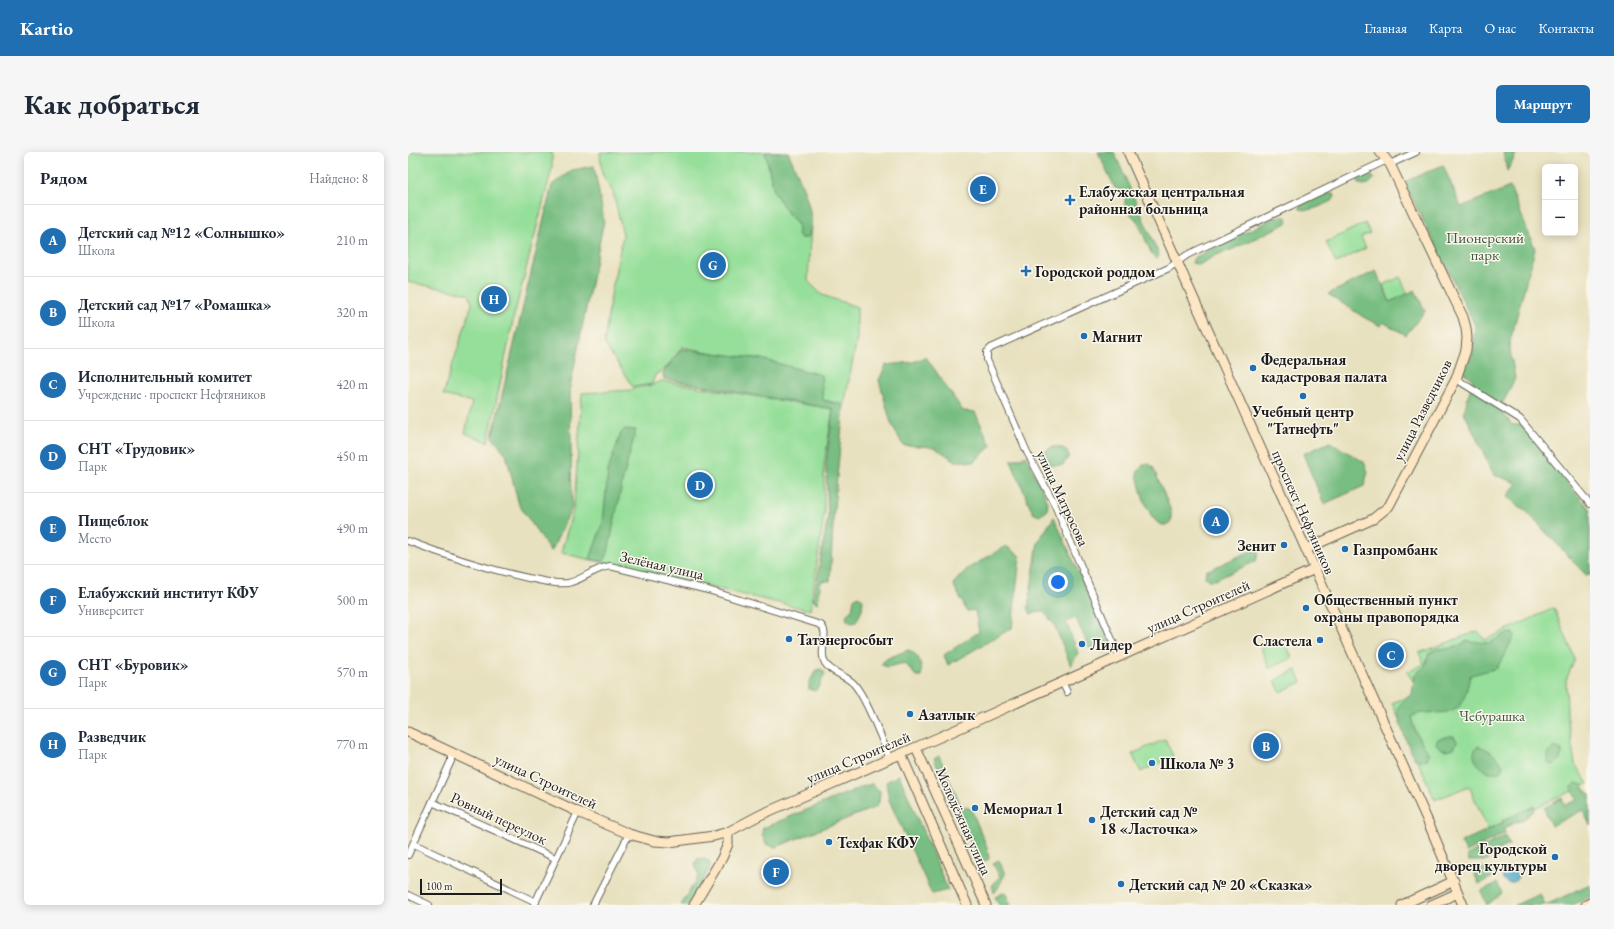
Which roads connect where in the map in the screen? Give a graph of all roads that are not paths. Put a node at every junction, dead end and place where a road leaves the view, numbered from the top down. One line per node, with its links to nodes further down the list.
1 (1128, 152): 5 (street, проспект Нефтяников)
2 (1380, 152): 4 (street, улица Разведчиков)
3 (1416, 152): 4 (street)
4 (1389, 162): 5 (street); 6 (street, улица Разведчиков)
5 (1178, 261): 9 (street, проспект Нефтяников); 11 (street, улица Матросова)
6 (1456, 378): 7 (street); 9 (street, улица Разведчиков)
7 (1590, 504)
8 (408, 540): 18 (street, Зелёная улица)
9 (1306, 549): 10 (street, проспект Нефтяников)
10 (1315, 569): 11 (street, улица Строителей); 26 (street, проспект Нефтяников)
11 (1119, 656): 12 (street, улица Строителей)
12 (1062, 682): 13 (street); 15 (street, улица Строителей)
13 (1067, 692)
14 (408, 732): 16 (street, улица Строителей)
15 (916, 748): 17 (street, улица Строителей); 35 (street, Молодёжная улица)
16 (451, 753): 19 (street); 20 (street, улица Строителей)
17 (901, 754): 18 (street, улица Строителей); 34 (street, Молодёжная улица)
18 (890, 759): 21 (street, улица Строителей)
19 (432, 802): 23 (street); 25 (street, Ровный переулок)
20 (578, 812): 22 (street, улица Строителей); 25 (street)
21 (728, 832): 22 (street, улица Строителей); 33 (street)
22 (630, 834): 32 (street)
23 (414, 844): 24 (street); 29 (street)
24 (408, 855)
25 (555, 858): 29 (street)
26 (1454, 881): 27 (street, проспект Нефтяников); 36 (street)
27 (1458, 893): 37 (street); 38 (street, проспект Нефтяников)
28 (408, 895): 31 (street)
29 (535, 903)
30 (1590, 903): 39 (street)
31 (430, 905)
32 (594, 905)
33 (694, 905)
34 (967, 905)
35 (986, 905)
36 (1402, 905)
37 (1432, 905)
38 (1463, 905)
39 (1586, 905)

